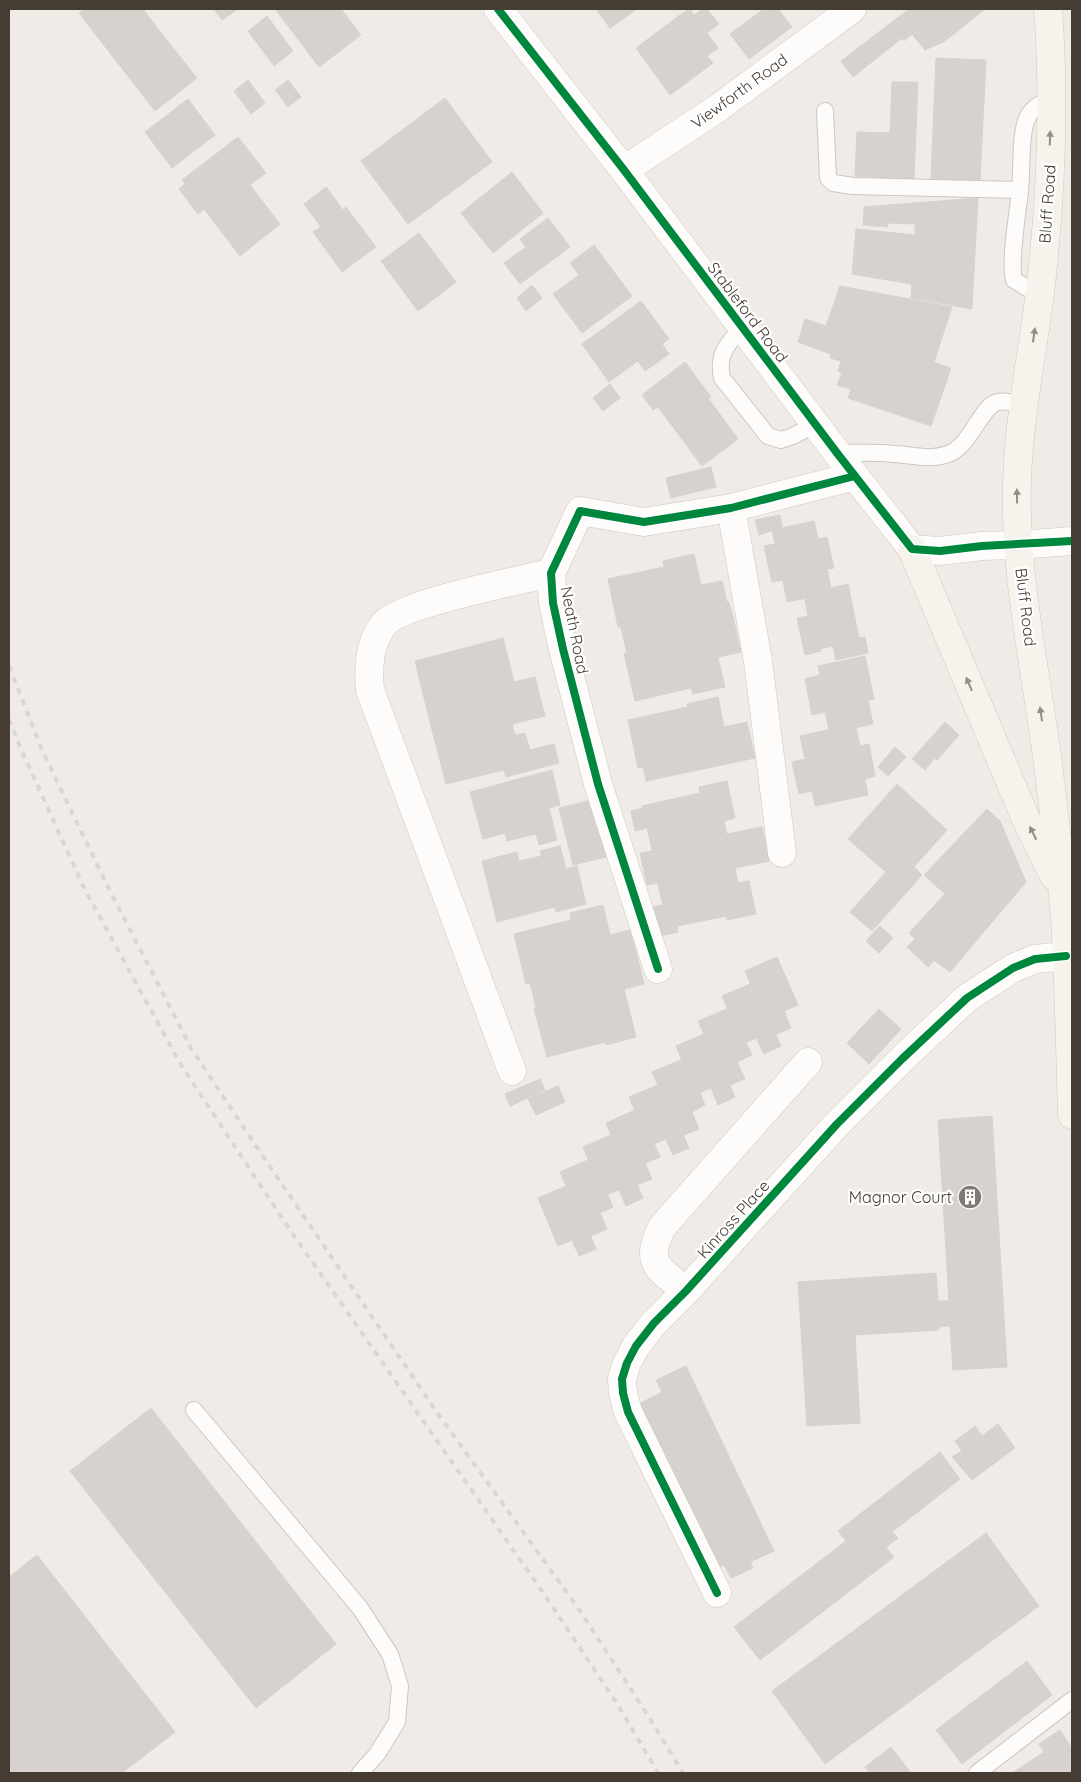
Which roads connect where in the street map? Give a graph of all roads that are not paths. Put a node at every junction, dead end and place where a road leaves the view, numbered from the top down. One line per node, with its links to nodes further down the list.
1 (498, 9): 6 (street, Stableford Road)
2 (852, 9): 6 (street, Viewforth Road)
3 (1048, 9): 4 (main road, Bluff Road)
4 (1051, 100): 7 (lane); 8 (main road, Bluff Road, one-way to 4)
5 (825, 110): 7 (lane)
6 (624, 170): 9 (street, Stableford Road)
7 (1020, 190): 8 (lane)
8 (1040, 291): 10 (main road, Bluff Road, one-way to 8)
9 (742, 327): 11 (street, Stableford Road); 11 (lane)
10 (1025, 405): 12 (lane); 16 (main road, Bluff Road, one-way to 10)
11 (816, 424): 12 (street, Stableford Road)
12 (837, 453): 13 (street, Stableford Road)
13 (854, 476): 14 (street, Neath Road); 17 (street, Stableford Road)
14 (731, 508): 18 (street, Neath Road); 19 (street)
15 (1072, 541): 16 (street)
16 (1018, 545): 17 (street); 20 (main road, Bluff Road, one-way to 16)
17 (912, 549): 20 (main road, one-way to 17)
18 (551, 573): 22 (street, Neath Road); 24 (street)
19 (782, 853)
20 (1063, 893): 21 (main road, Bluff Road)
21 (1066, 956): 25 (main road, Bluff Road); 26 (street, Kinross Place)
22 (658, 969)
23 (808, 1062): 26 (street)
24 (512, 1071)
25 (1072, 1114)
26 (686, 1291): 28 (street, Kinross Place)
27 (194, 1410): 30 (lane)
28 (717, 1593)
29 (1072, 1700): 31 (lane)
30 (360, 1773)
31 (977, 1773)

